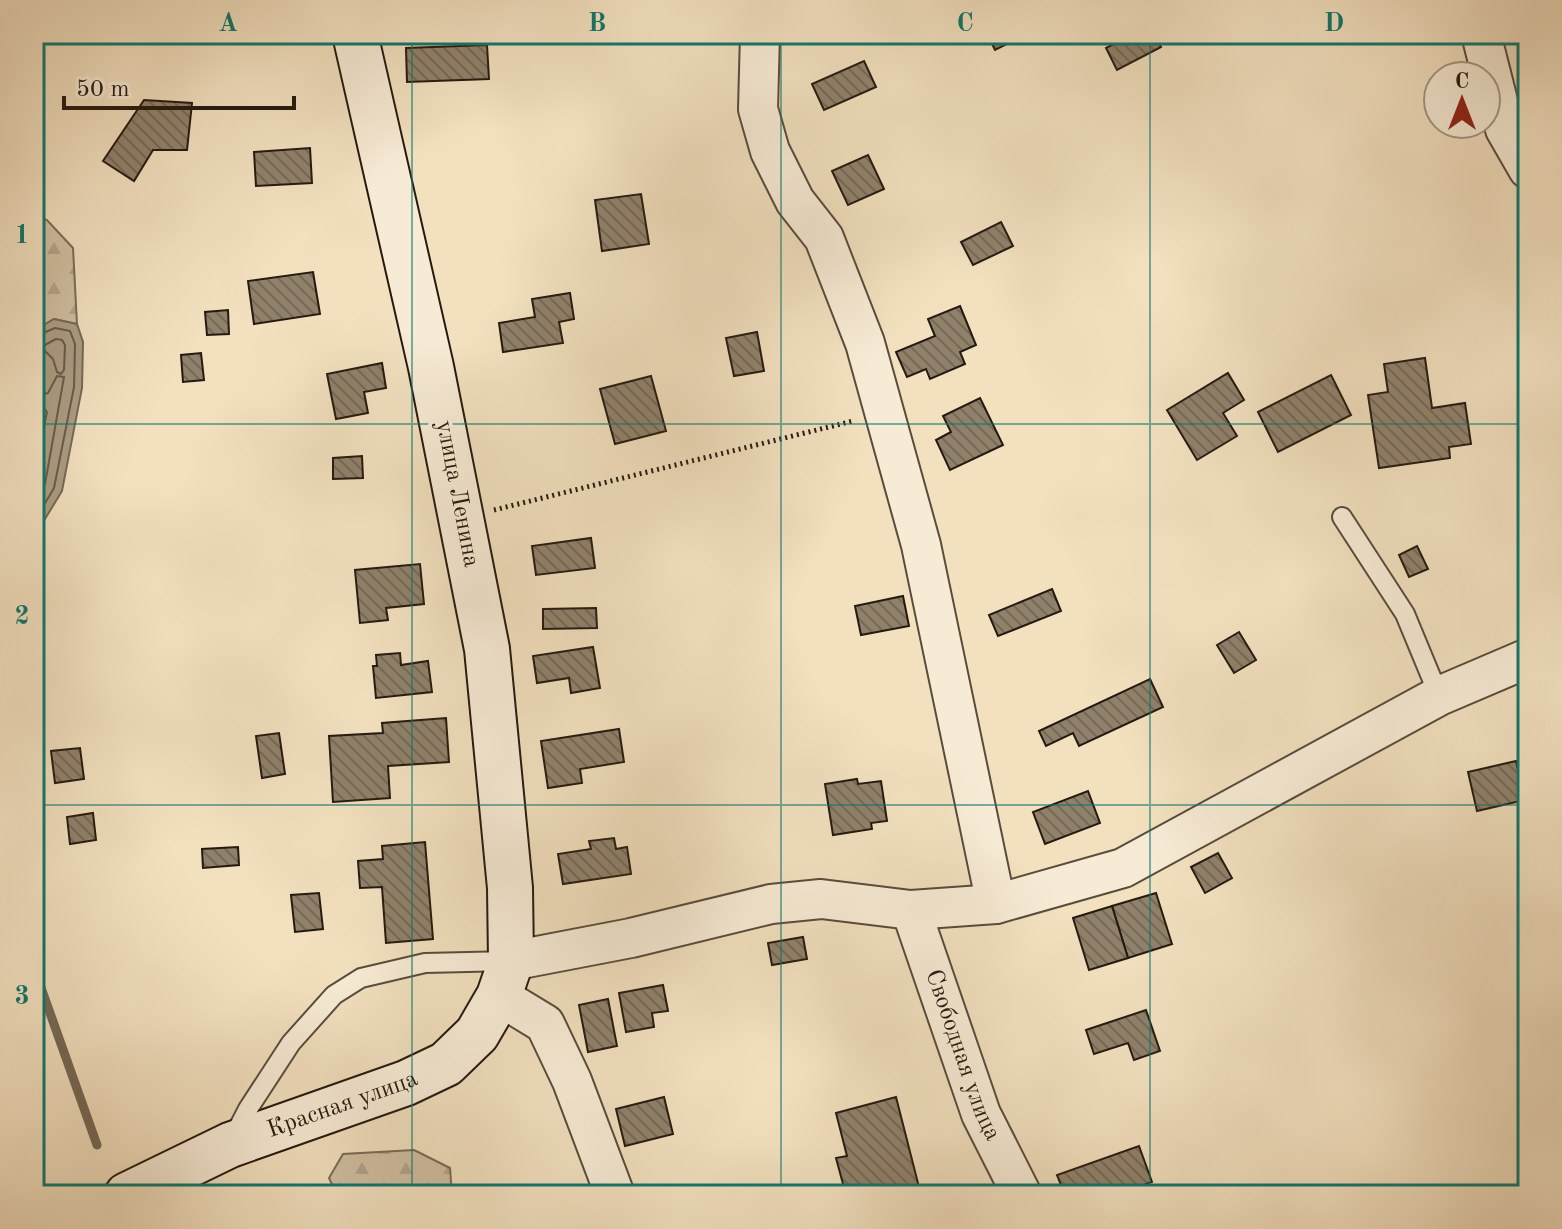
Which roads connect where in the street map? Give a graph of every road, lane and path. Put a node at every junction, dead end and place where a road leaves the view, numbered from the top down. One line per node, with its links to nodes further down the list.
1 (355, 34): 7 (main road, улица Ленина)
2 (760, 34): 5 (street)
3 (1481, 34): 4 (street)
4 (1528, 169)
5 (885, 413): 7 (path); 10 (street)
6 (1342, 517): 9 (lane)
7 (462, 518): 12 (main road, улица Ленина)
8 (1528, 658): 9 (street)
9 (1439, 696): 10 (street)
10 (996, 904): 11 (street)
11 (911, 910): 12 (street); 16 (street, Свободная улица)
12 (505, 979): 13 (main road, Красная улица); 13 (lane); 15 (street)
13 (230, 1145): 14 (main road, Красная улица)
14 (127, 1195)
15 (615, 1195)
16 (1022, 1195)

